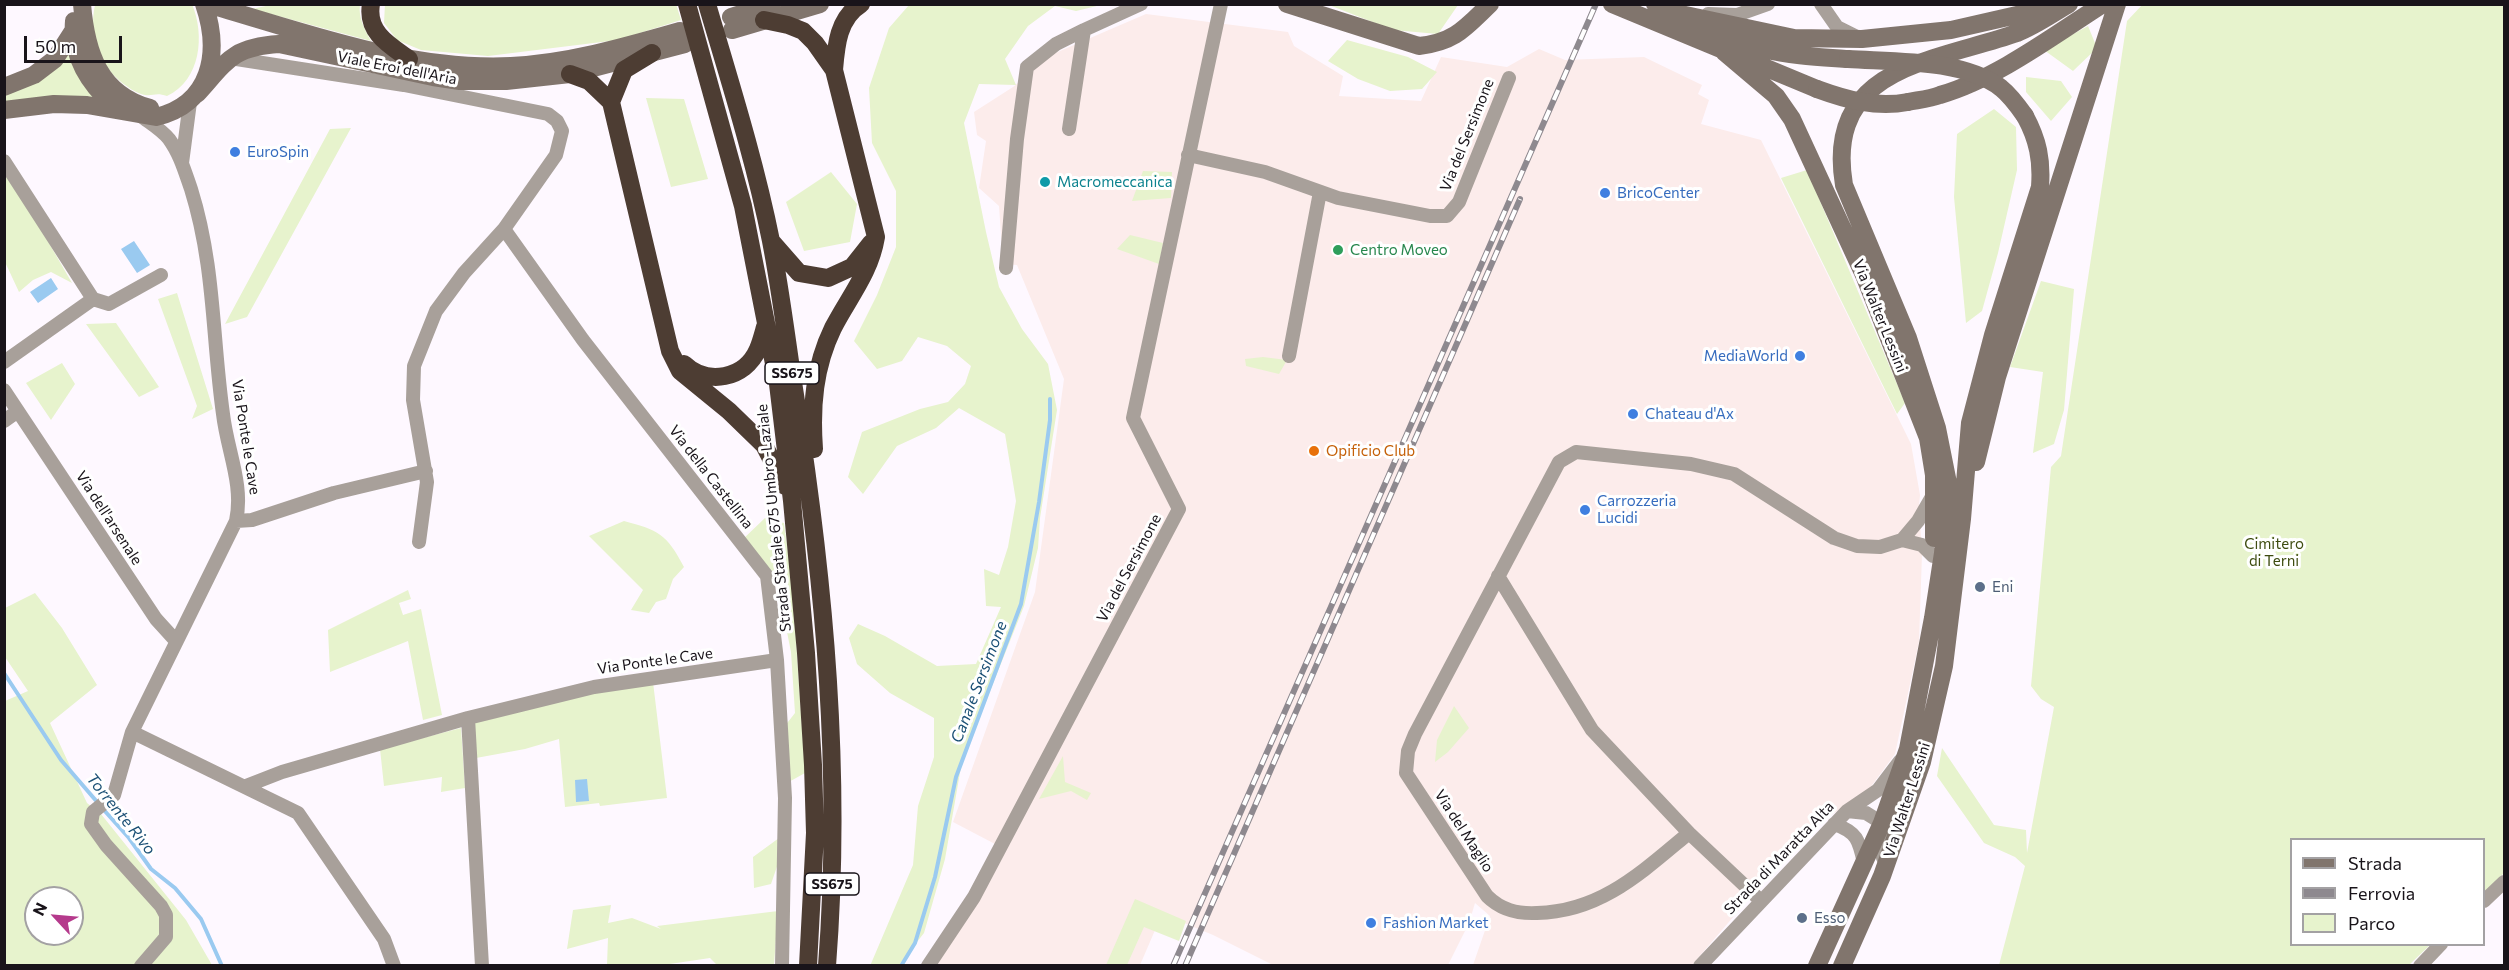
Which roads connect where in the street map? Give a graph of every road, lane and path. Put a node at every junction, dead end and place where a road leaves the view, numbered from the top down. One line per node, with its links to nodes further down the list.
1 (80, 4): 26 (main road); 38 (main road)
2 (206, 4): 31 (main road, Viale Eroi dell'Aria); 36 (main road)
3 (371, 4): 31 (highway)
4 (687, 4): 53 (highway, Strada Statale 675 Umbro-Laziale / SS675)
5 (708, 4): 49 (highway, SS675)
6 (820, 4): 21 (main road)
7 (861, 4): 32 (highway)
8 (1141, 4): 25 (street)
9 (1221, 4): 43 (street, Via del Sersimone)
10 (1287, 4): 24 (main road)
11 (1473, 4): 24 (main road)
12 (1490, 4): 24 (main road)
13 (1612, 4): 22 (main road)
14 (1655, 4): 22 (main road)
15 (1768, 4): 27 (street)
16 (1821, 4): 28 (street)
17 (2062, 4): 28 (main road)
18 (2069, 4): 70 (main road, Via Walter Lessini)
19 (2103, 4): 27 (main road, bridge)
20 (2117, 4): 64 (main road, Via Walter Lessini)
21 (768, 12): 23 (main road); 32 (highway)
22 (1673, 21): 27 (main road); 27 (main road)
23 (730, 24)
24 (1465, 28)
25 (1084, 30): 42 (street); 50 (street)
26 (73, 31): 35 (main road); 40 (main road)
27 (1731, 32): 28 (main road); 61 (main road, Via Walter Lessini); 64 (main road, Via Walter Lessini, bridge)
28 (1862, 39)
29 (651, 53): 31 (main road, Viale Eroi dell'Aria); 33 (main road, Viale Eroi dell'Aria); 37 (highway)
30 (229, 58): 33 (main road, Viale Eroi dell'Aria); 36 (main road, Viale Eroi dell'Aria); 47 (street)
31 (409, 58)
32 (834, 70): 48 (highway)
33 (570, 74): 37 (highway)
34 (1509, 78): 46 (street, Via del Sersimone)
35 (4, 87)
36 (194, 98): 38 (main road); 45 (street, Via Ponte le Cave)
37 (611, 102): 54 (highway)
38 (173, 109): 41 (main road)
39 (4, 110): 40 (main road)
40 (118, 110): 41 (main road)
41 (141, 116): 45 (street, Via Ponte le Cave)
42 (1069, 129)
43 (1188, 155): 46 (street, Via del Sersimone); 93 (street, Via del Sersimone)
44 (4, 161): 52 (street)
45 (182, 163): 65 (street, Via Ponte le Cave)
46 (1320, 192): 55 (street)
47 (504, 229): 60 (street); 72 (street, Via della Castellina)
48 (876, 237): 49 (highway); 63 (highway)
49 (771, 241): 63 (highway, SS675)
50 (1006, 268)
51 (161, 275): 52 (street)
52 (93, 299): 56 (street)
53 (766, 322): 54 (highway); 62 (highway, Strada Statale 675 Umbro-Laziale / SS675)
54 (670, 351): 62 (highway)
55 (1289, 356)
56 (4, 362)
57 (4, 390): 58 (street, Via dell'arsenale)
58 (18, 411): 59 (street); 71 (street, Via dell'arsenale)
59 (4, 421)
60 (426, 471): 65 (street); 67 (street)
61 (1934, 493): 66 (street); 68 (main road, Via Walter Lessini)
62 (792, 501): 91 (highway, Strada Statale 675 Umbro-Laziale / SS675)
63 (812, 505): 92 (highway, SS675)
64 (1962, 519): 82 (main road, Via Walter Lessini)
65 (236, 521): 71 (street, Via Ponte le Cave)
66 (1902, 540): 68 (street); 69 (street, Via del Maglio)
67 (419, 542)
68 (1933, 556): 70 (main road, Via Walter Lessini)
69 (1498, 576): 80 (street); 80 (street, Via del Maglio)
70 (1934, 618): 75 (main road, Via Walter Lessini)
71 (176, 641): 74 (street, Via Ponte le Cave)
72 (777, 660): 73 (street, Via Ponte le Cave); 90 (street, Via della Castellina)
73 (468, 718): 76 (street, Via Ponte le Cave); 89 (street)
74 (132, 732): 76 (street); 87 (street, Via Ponte le Cave)
75 (1908, 749): 77 (street, Strada di Maratta Alta); 78 (main road, Via Walter Lessini)
76 (246, 786): 88 (street)
77 (1847, 811): 78 (street); 79 (street, Strada di Maratta Alta)
78 (1882, 823): 81 (main road, Via Walter Lessini); 82 (street)
79 (1834, 824): 81 (street); 84 (street, Strada di Maratta Alta)
80 (1689, 833): 84 (street)
81 (1864, 863): 95 (main road, Via Walter Lessini)
82 (1882, 876): 96 (main road, Via Walter Lessini)
83 (2505, 882): 85 (street)
84 (1760, 900): 94 (street, Strada di Maratta Alta)
85 (2485, 900)
86 (2440, 946): 97 (street)
87 (141, 966)
88 (394, 966)
89 (482, 966)
90 (782, 966)
91 (807, 966)
92 (827, 966)
93 (928, 966)
94 (1700, 966)
95 (1817, 966)
96 (1842, 966)
97 (2420, 966)

